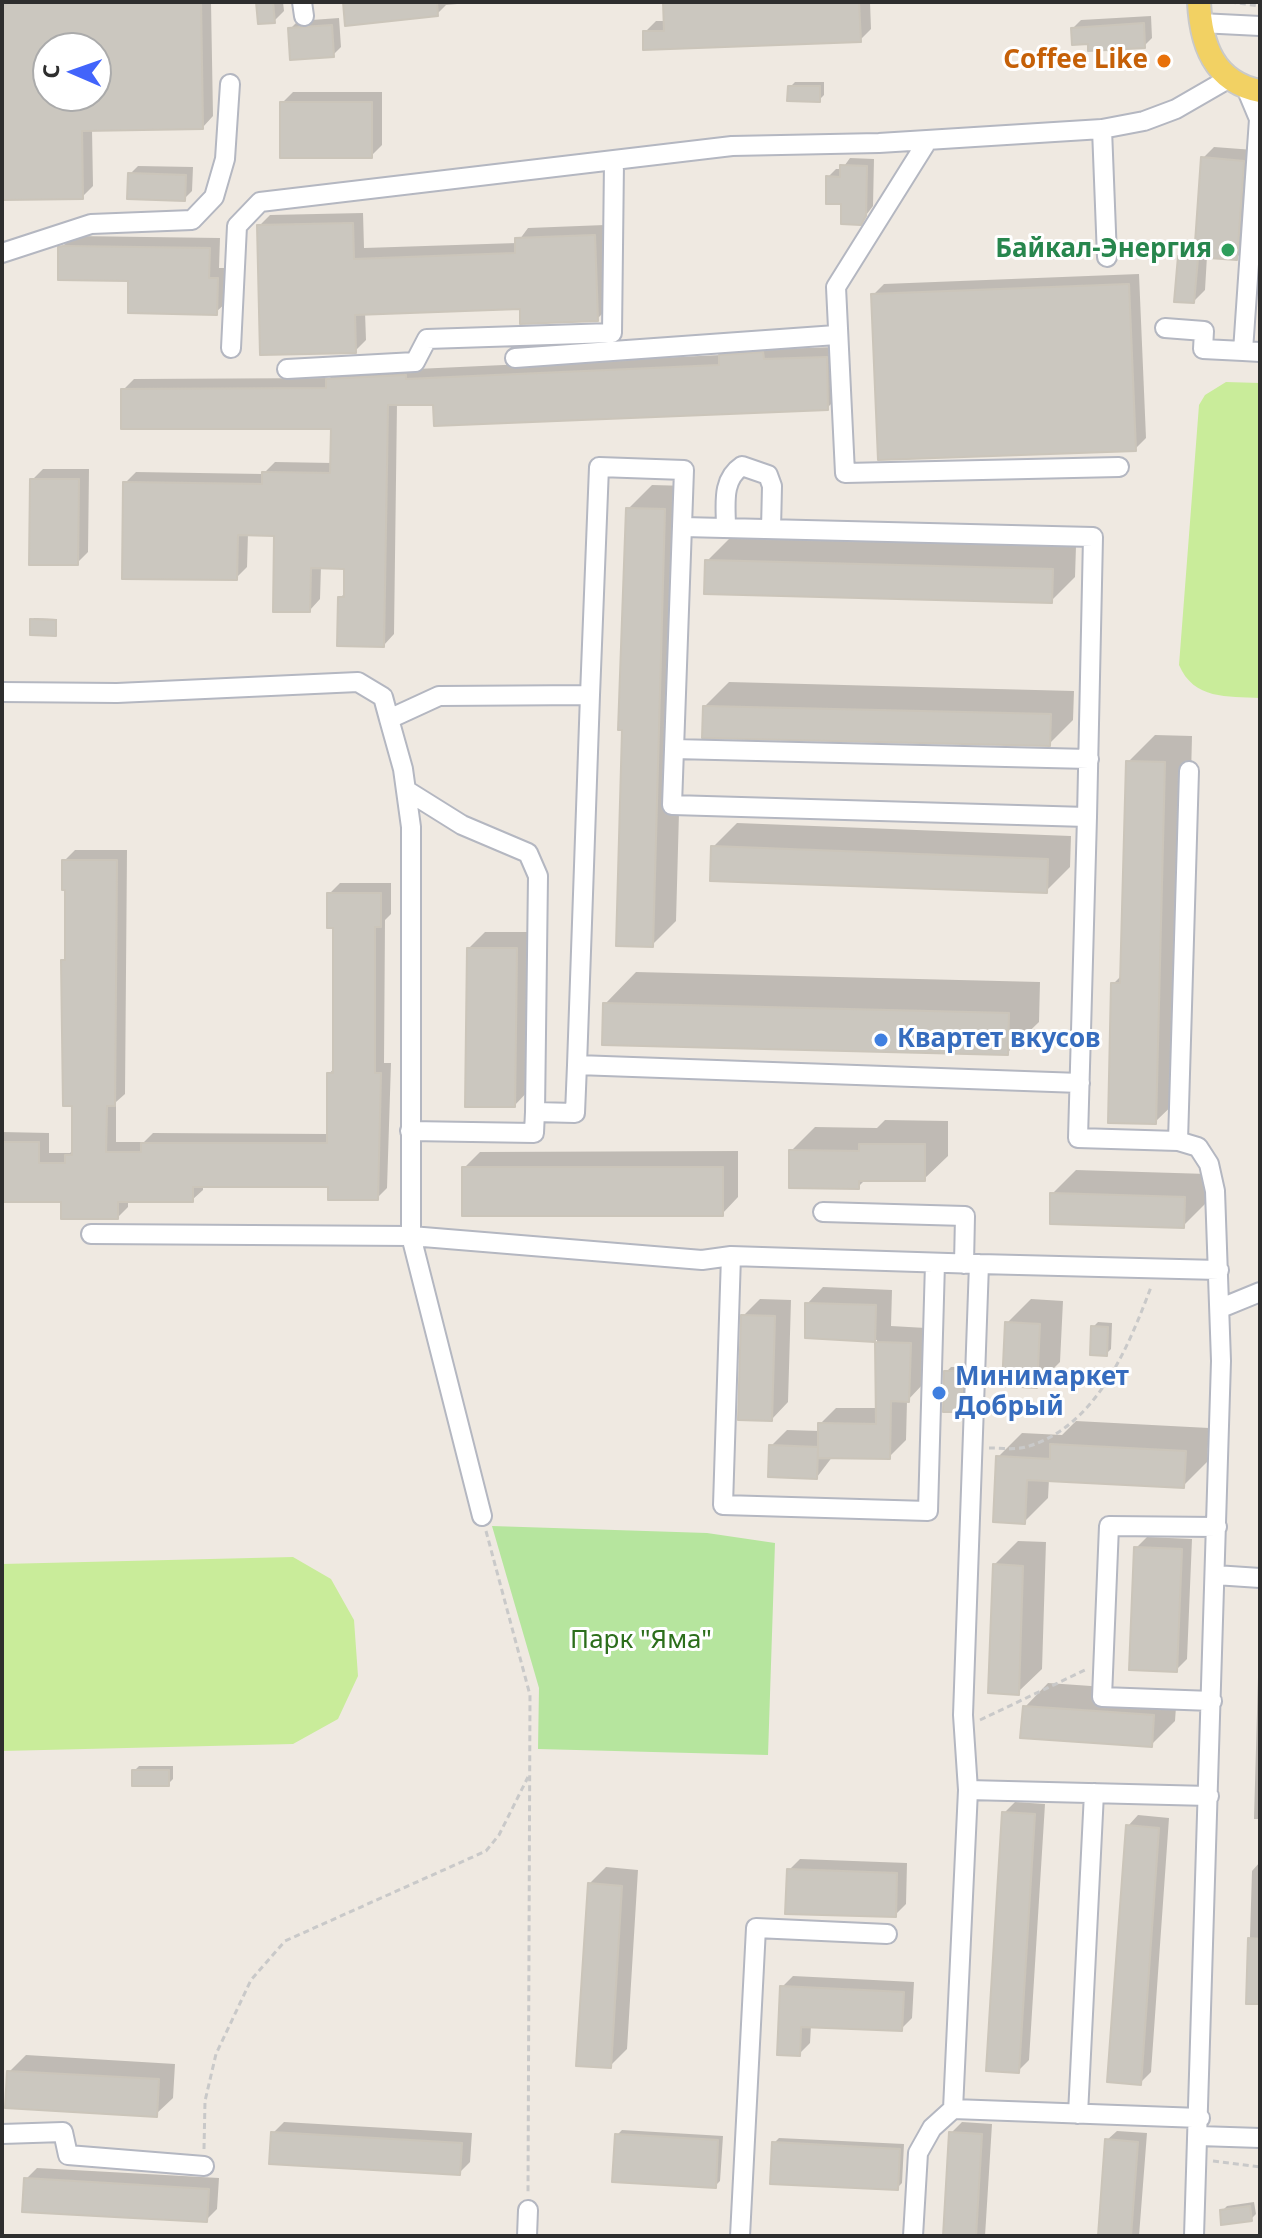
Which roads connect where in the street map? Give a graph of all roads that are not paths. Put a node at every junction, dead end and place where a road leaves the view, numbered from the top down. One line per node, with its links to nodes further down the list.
1 (1200, 12): 2 (street); 4 (main road)
2 (1260, 26)
3 (230, 84): 8 (street)
4 (1245, 86): 5 (street); 13 (street)
5 (1102, 129): 6 (street); 9 (street)
6 (928, 140): 7 (street); 11 (street)
7 (614, 162): 12 (street); 15 (street)
8 (2, 253)
9 (1107, 257)
10 (1165, 328): 13 (street)
11 (836, 335): 14 (street); 16 (street)
12 (231, 348)
13 (1251, 352)
14 (515, 358)
15 (287, 369)
16 (1119, 467)
17 (683, 527): 18 (street); 21 (street); 23 (street)
18 (726, 528): 19 (street); 19 (street)
19 (771, 529): 24 (street)
20 (2, 692): 22 (street)
21 (590, 695): 22 (street); 28 (street)
22 (389, 719): 26 (street)
23 (674, 749): 24 (street); 27 (street)
24 (1089, 759): 27 (street)
25 (1189, 771): 32 (street)
26 (406, 790): 30 (street); 31 (street)
27 (1087, 817): 29 (street)
28 (577, 1065): 29 (street); 30 (street)
29 (1080, 1083): 32 (street)
30 (535, 1112): 31 (street)
31 (410, 1131): 35 (street)
32 (1178, 1141): 39 (street)
33 (823, 1212): 38 (street)
34 (91, 1234): 35 (street)
35 (411, 1236): 36 (street); 42 (street)
36 (731, 1256): 37 (street); 37 (street)
37 (935, 1263): 38 (street)
38 (972, 1264): 39 (street); 47 (street)
39 (1219, 1270): 41 (street)
40 (1260, 1292): 41 (street)
41 (1221, 1308): 43 (street)
42 (482, 1516)
43 (1217, 1527): 44 (street); 46 (street)
44 (1215, 1575): 45 (street); 46 (street)
45 (1260, 1578)
46 (1212, 1701): 49 (street)
47 (968, 1790): 48 (street); 51 (street)
48 (1094, 1793): 49 (street); 52 (street)
49 (1209, 1796): 53 (street)
50 (887, 1934): 59 (street)
51 (953, 2109): 52 (street); 60 (street)
52 (1078, 2114): 53 (street)
53 (1200, 2127): 55 (street); 61 (street)
54 (2, 2134): 56 (street)
55 (1260, 2138)
56 (204, 2166)
57 (528, 2210): 58 (street)
58 (527, 2236)
59 (740, 2236)
60 (913, 2236)
61 (1194, 2236)

